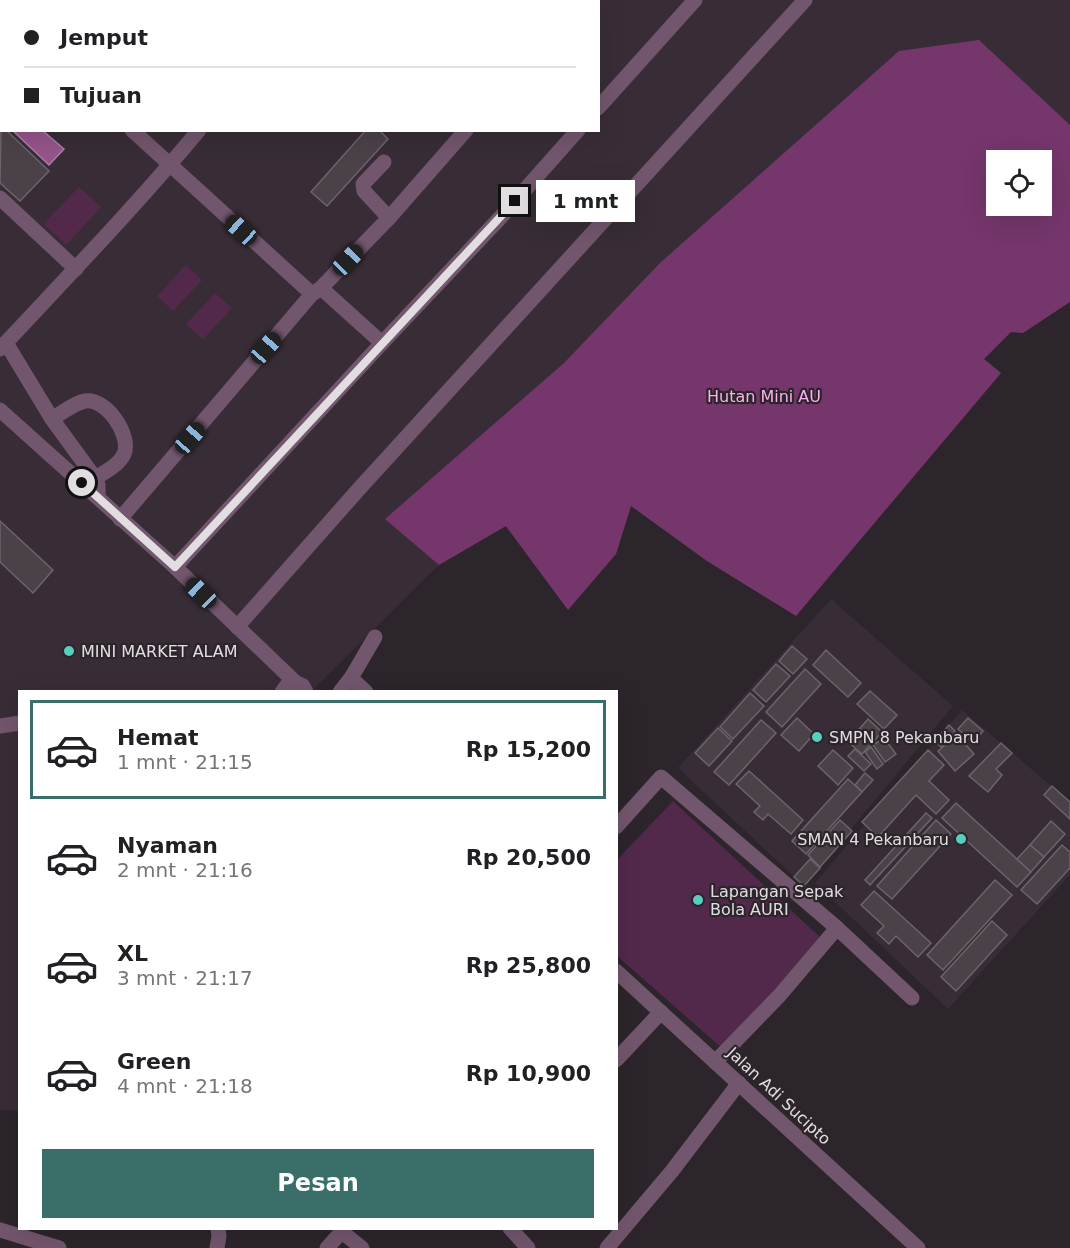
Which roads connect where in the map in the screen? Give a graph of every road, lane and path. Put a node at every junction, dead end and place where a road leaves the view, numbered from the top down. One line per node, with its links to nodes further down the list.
1 (695, 0): 3 (street)
2 (805, 0): 22 (street)
3 (600, 106)
4 (134, 132): 9 (street)
5 (197, 132): 9 (street)
6 (464, 132): 11 (street)
7 (576, 132): 14 (street)
8 (384, 162): 11 (street)
9 (170, 165): 12 (street); 13 (street)
10 (0, 198): 12 (street)
11 (390, 218): 13 (street)
12 (76, 269): 15 (street)
13 (317, 291): 14 (street); 20 (street)
14 (382, 343): 21 (street)
15 (3, 346): 17 (street)
16 (0, 410): 19 (street)
17 (52, 419): 18 (street); 18 (street)
18 (95, 478): 19 (street)
19 (98, 497): 20 (street)
20 (120, 519): 21 (street)
21 (175, 567): 22 (street)
22 (237, 627): 25 (street)
23 (375, 637): 24 (street)
24 (351, 678): 26 (street); 27 (street)
25 (299, 689)
26 (342, 690)
27 (364, 690)
28 (18, 723): 29 (street)
29 (0, 726)
30 (618, 825): 31 (street)
31 (837, 928): 33 (street); 36 (street)
32 (618, 973): 34 (street, Jalan Adi Sucipto)
33 (912, 998)
34 (661, 1012): 35 (street); 36 (street, Jalan Adi Sucipto)
35 (618, 1058)
36 (716, 1062): 37 (street, Jalan Adi Sucipto)
37 (739, 1083): 47 (street); 48 (street, Jalan Adi Sucipto)
38 (0, 1230): 42 (street)
39 (218, 1230): 43 (street)
40 (344, 1230): 44 (street); 45 (street)
41 (512, 1230): 46 (street)
42 (59, 1248)
43 (217, 1248)
44 (327, 1248)
45 (362, 1248)
46 (528, 1248)
47 (607, 1248)
48 (918, 1248)

